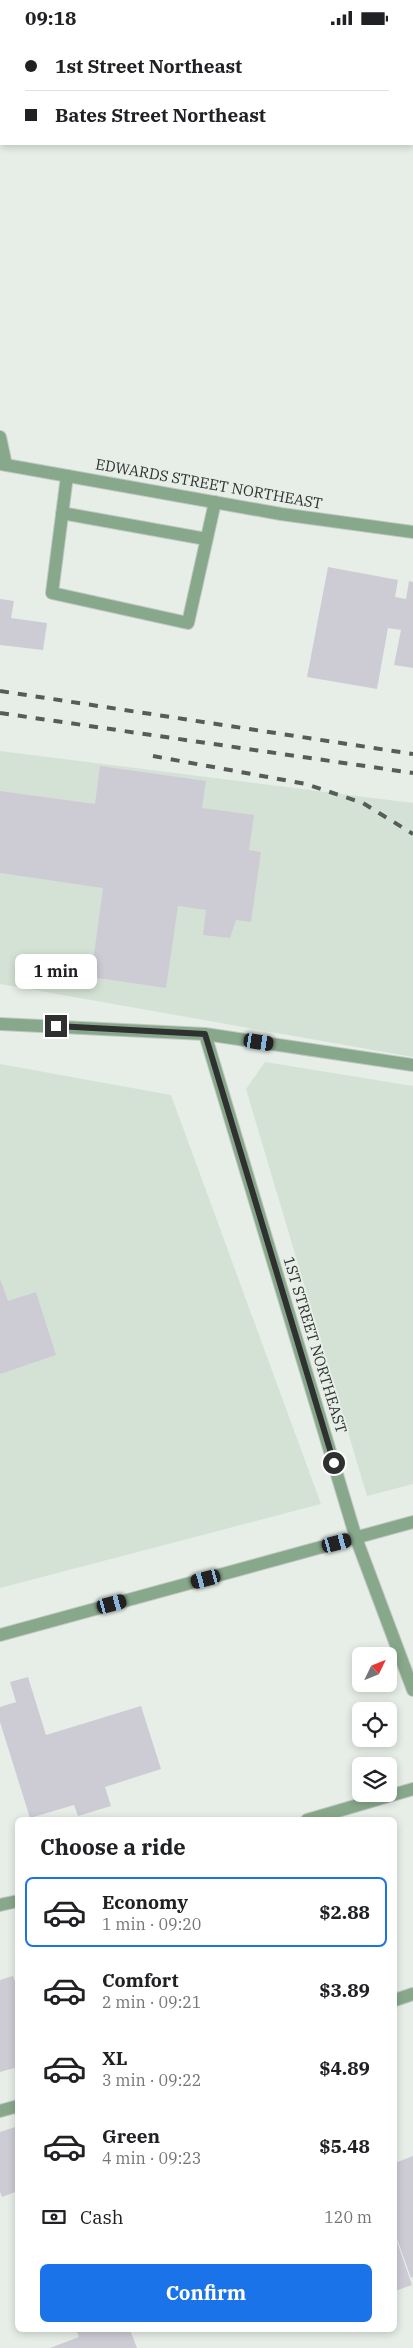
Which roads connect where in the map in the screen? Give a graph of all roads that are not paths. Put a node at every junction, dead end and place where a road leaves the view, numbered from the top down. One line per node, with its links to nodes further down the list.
1 (0, 437): 2 (street)
2 (3, 464): 3 (street, EDWARDS STREET NORTHEAST)
3 (67, 475): 4 (street, EDWARDS STREET NORTHEAST); 5 (street)
4 (215, 502): 6 (street, EDWARDS STREET NORTHEAST); 7 (street)
5 (62, 513): 7 (street); 7 (street)
6 (413, 532)
7 (206, 539)
8 (0, 1023): 9 (street)
9 (205, 1034): 10 (street); 12 (street, 1ST STREET NORTHEAST)
10 (413, 1065)
11 (413, 1522): 12 (street)
12 (356, 1538): 13 (street); 14 (street, 1ST STREET NORTHEAST)
13 (0, 1635)
14 (413, 1690)
15 (413, 1789): 16 (street)
16 (317, 1817)
17 (15, 1902): 18 (street)
18 (0, 1905)
19 (413, 1995): 20 (street)
20 (397, 1999)
21 (15, 2107): 22 (street)
22 (0, 2111)

